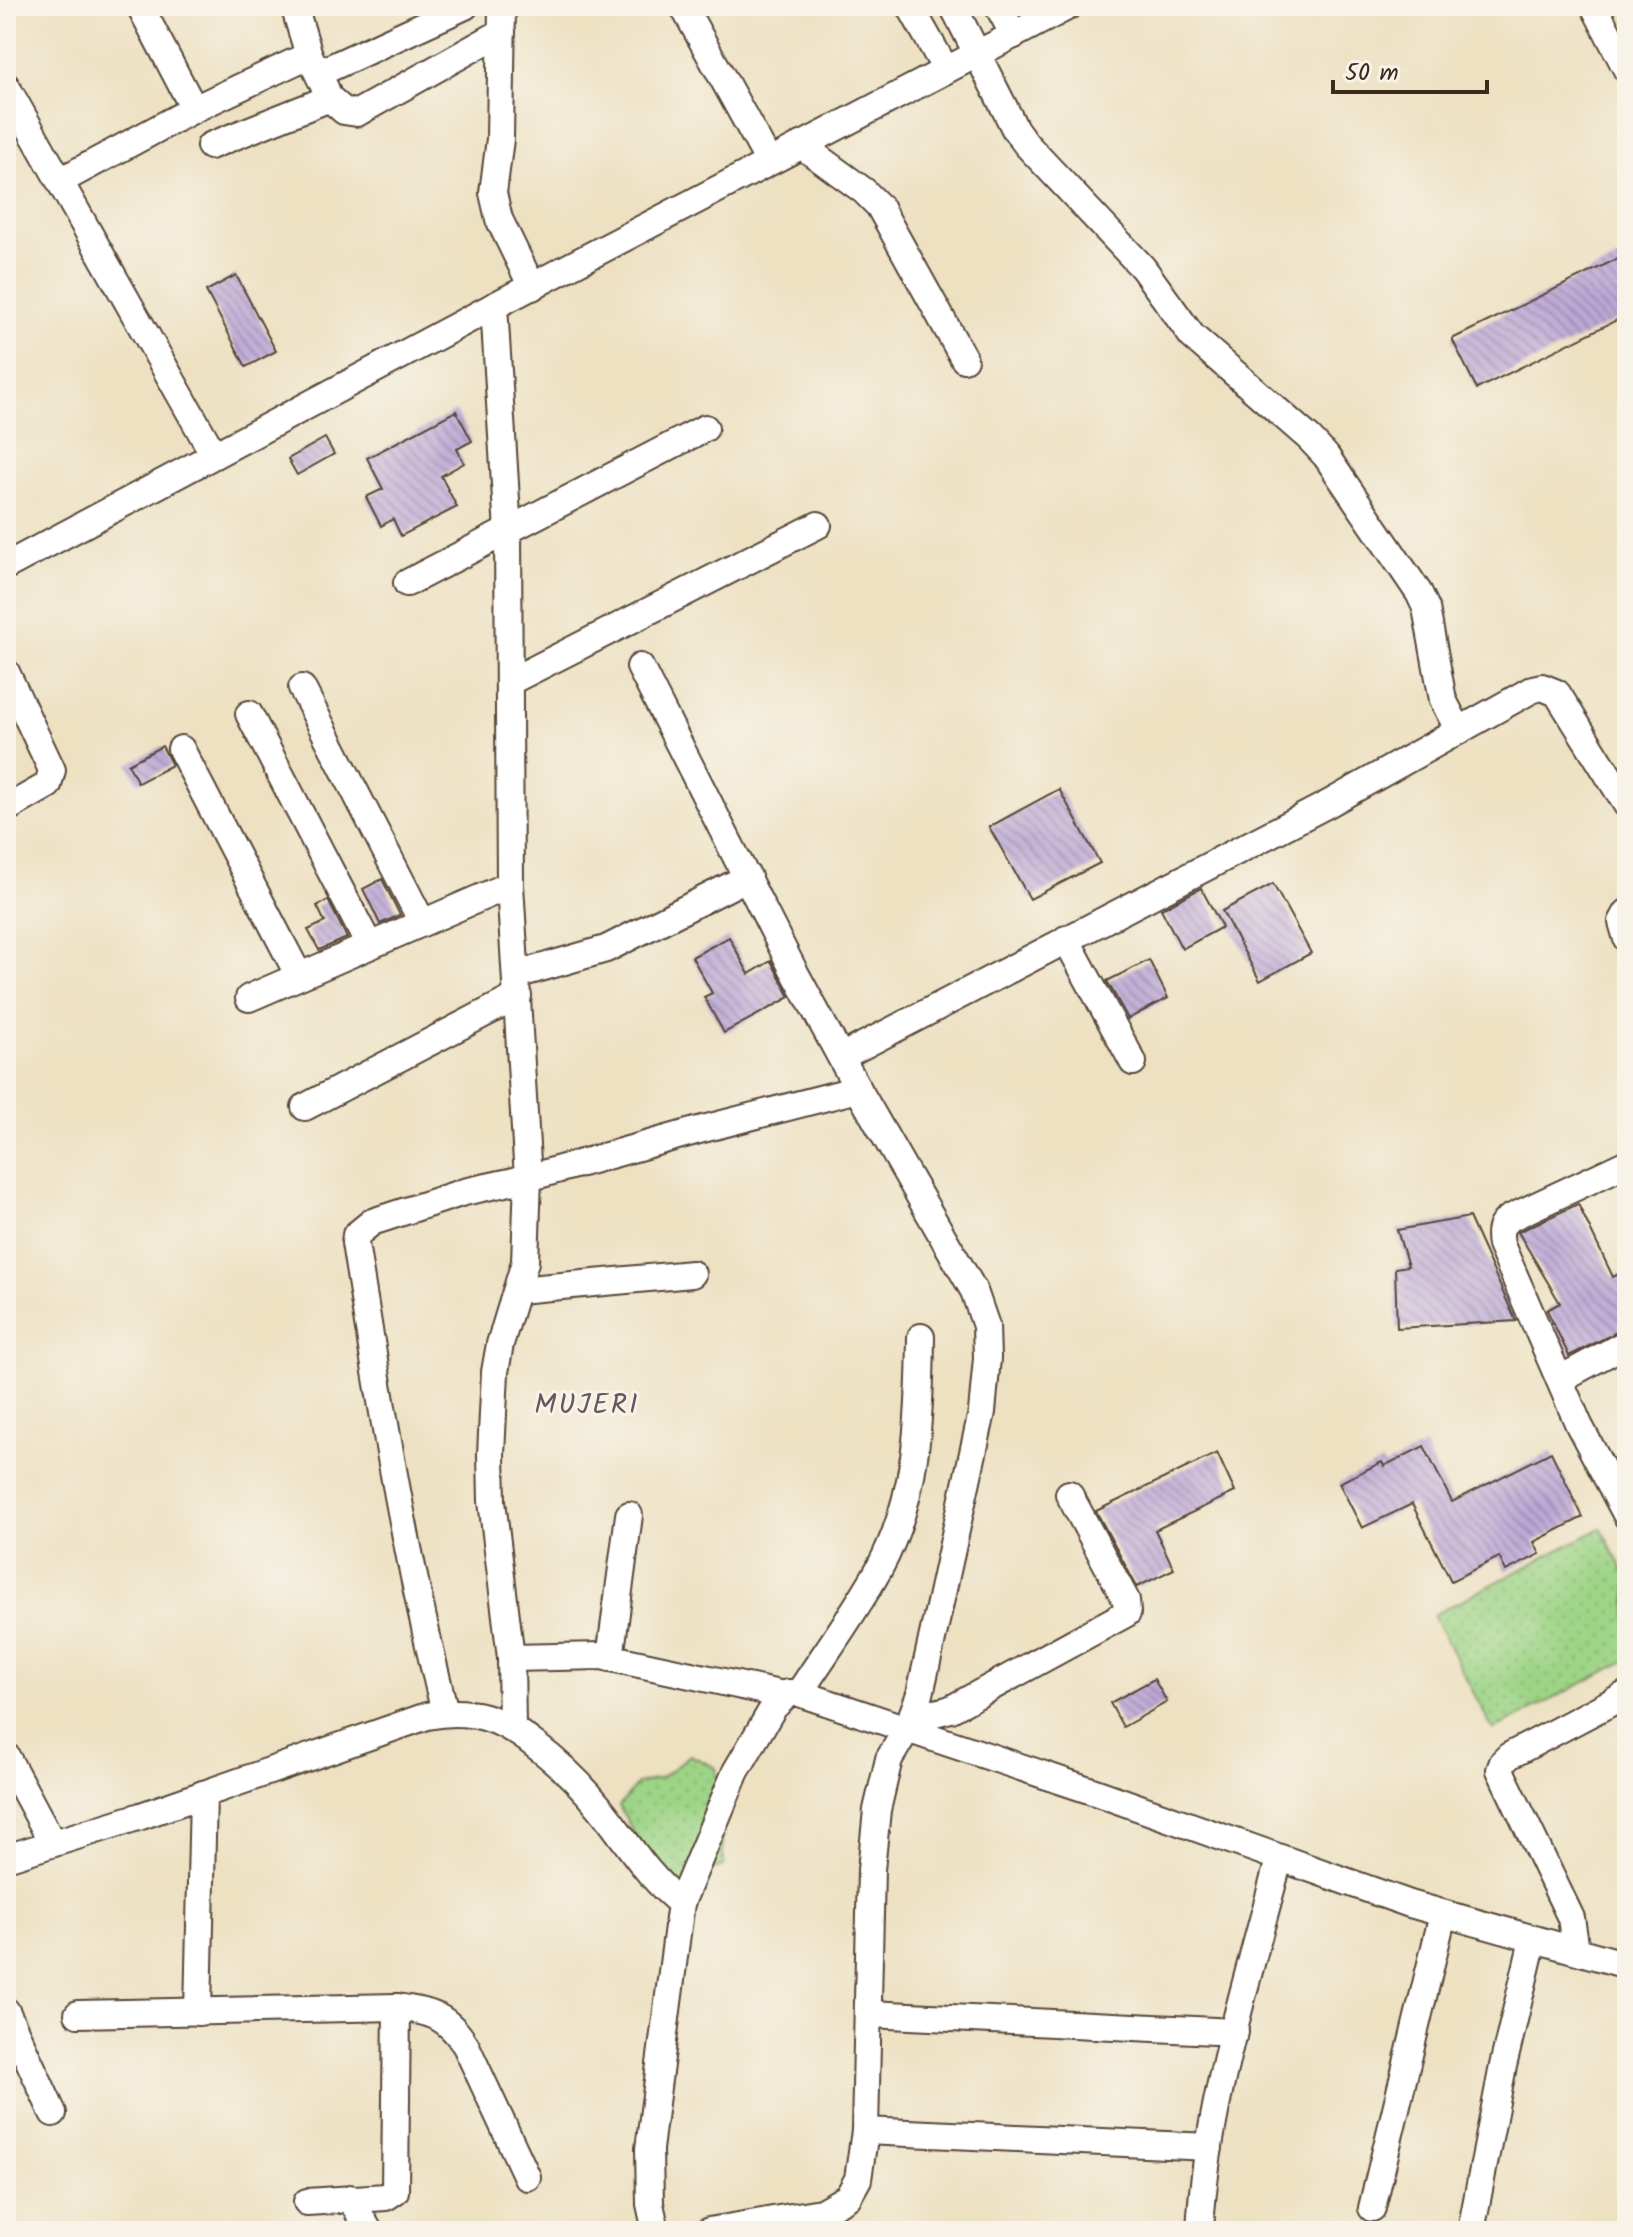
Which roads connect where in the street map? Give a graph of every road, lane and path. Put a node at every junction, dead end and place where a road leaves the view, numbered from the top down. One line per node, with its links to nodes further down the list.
1 (140, 6): 18 (street)
2 (294, 6): 16 (street)
3 (465, 6): 16 (street)
4 (502, 6): 11 (street)
5 (683, 6): 21 (street)
6 (910, 6): 14 (street)
7 (953, 6): 13 (street)
8 (998, 6): 12 (street)
9 (1069, 6): 12 (street)
10 (1594, 6): 15 (street)
11 (502, 32): 16 (street); 23 (street)
12 (1014, 35): 13 (street)
13 (979, 54): 14 (street); 37 (street)
14 (946, 70): 19 (street)
15 (1627, 70)
16 (318, 75): 18 (street); 20 (street)
17 (6, 86): 22 (street)
18 (194, 109): 22 (street)
19 (801, 145): 21 (street); 25 (street)
20 (210, 146)
21 (769, 162): 23 (street)
22 (60, 181): 27 (street)
23 (532, 287): 24 (street)
24 (494, 306): 27 (street); 29 (street)
25 (964, 359)
26 (705, 428): 29 (street)
27 (214, 455): 30 (street)
28 (818, 525): 34 (street)
29 (508, 532): 31 (street); 34 (street)
30 (6, 566)
31 (407, 583)
32 (640, 667): 41 (street)
33 (6, 672): 40 (street)
34 (509, 682): 42 (street)
35 (302, 688): 44 (street)
36 (249, 714): 47 (street)
37 (1459, 731): 39 (street); 45 (street)
38 (181, 749): 48 (street)
39 (1627, 805)
40 (6, 809)
41 (748, 877): 49 (street); 51 (street)
42 (510, 885): 44 (street); 49 (street)
43 (1627, 913): 46 (street)
44 (422, 922): 47 (street)
45 (1066, 939): 51 (street); 52 (street)
46 (1627, 939)
47 (369, 945): 48 (street)
48 (299, 976): 50 (street)
49 (517, 986): 54 (street); 56 (street)
50 (249, 998)
51 (841, 1057): 53 (street)
52 (1133, 1062)
53 (858, 1089): 56 (street); 70 (street)
54 (305, 1107)
55 (1627, 1163): 61 (street)
56 (528, 1178): 58 (street); 69 (street)
57 (692, 1274): 58 (street)
58 (518, 1290): 65 (street)
59 (921, 1337): 67 (street)
60 (1627, 1343): 61 (street)
61 (1560, 1379): 64 (street)
62 (1069, 1494): 70 (street)
63 (629, 1515): 66 (street)
64 (1627, 1516)
65 (511, 1658): 66 (street); 71 (street)
66 (610, 1658): 67 (street)
67 (792, 1694): 70 (street); 77 (street)
68 (1627, 1694): 80 (street)
69 (445, 1712): 71 (street); 73 (street)
70 (911, 1720): 76 (street); 86 (street)
71 (512, 1727): 77 (street)
72 (6, 1756): 74 (street)
73 (203, 1794): 74 (street); 84 (street)
74 (52, 1842): 75 (street)
75 (6, 1858)
76 (1279, 1859): 78 (street); 87 (street)
77 (681, 1903): 96 (street)
78 (1443, 1914): 79 (street); 94 (street)
79 (1533, 1940): 80 (street); 99 (street)
80 (1576, 1950): 81 (street)
81 (1627, 1965)
82 (397, 2007): 84 (street); 91 (street); 92 (street)
83 (6, 2011): 88 (street)
84 (198, 2012): 85 (street)
85 (78, 2014)
86 (869, 2014): 87 (street); 89 (street)
87 (1235, 2032): 90 (street)
88 (53, 2113)
89 (865, 2131): 90 (street); 97 (street)
90 (1209, 2147): 98 (street)
91 (527, 2177)
92 (350, 2198): 93 (street); 95 (street)
93 (307, 2202)
94 (1372, 2208)
95 (369, 2231)
96 (656, 2231)
97 (709, 2231)
98 (1200, 2231)
99 (1471, 2231)

